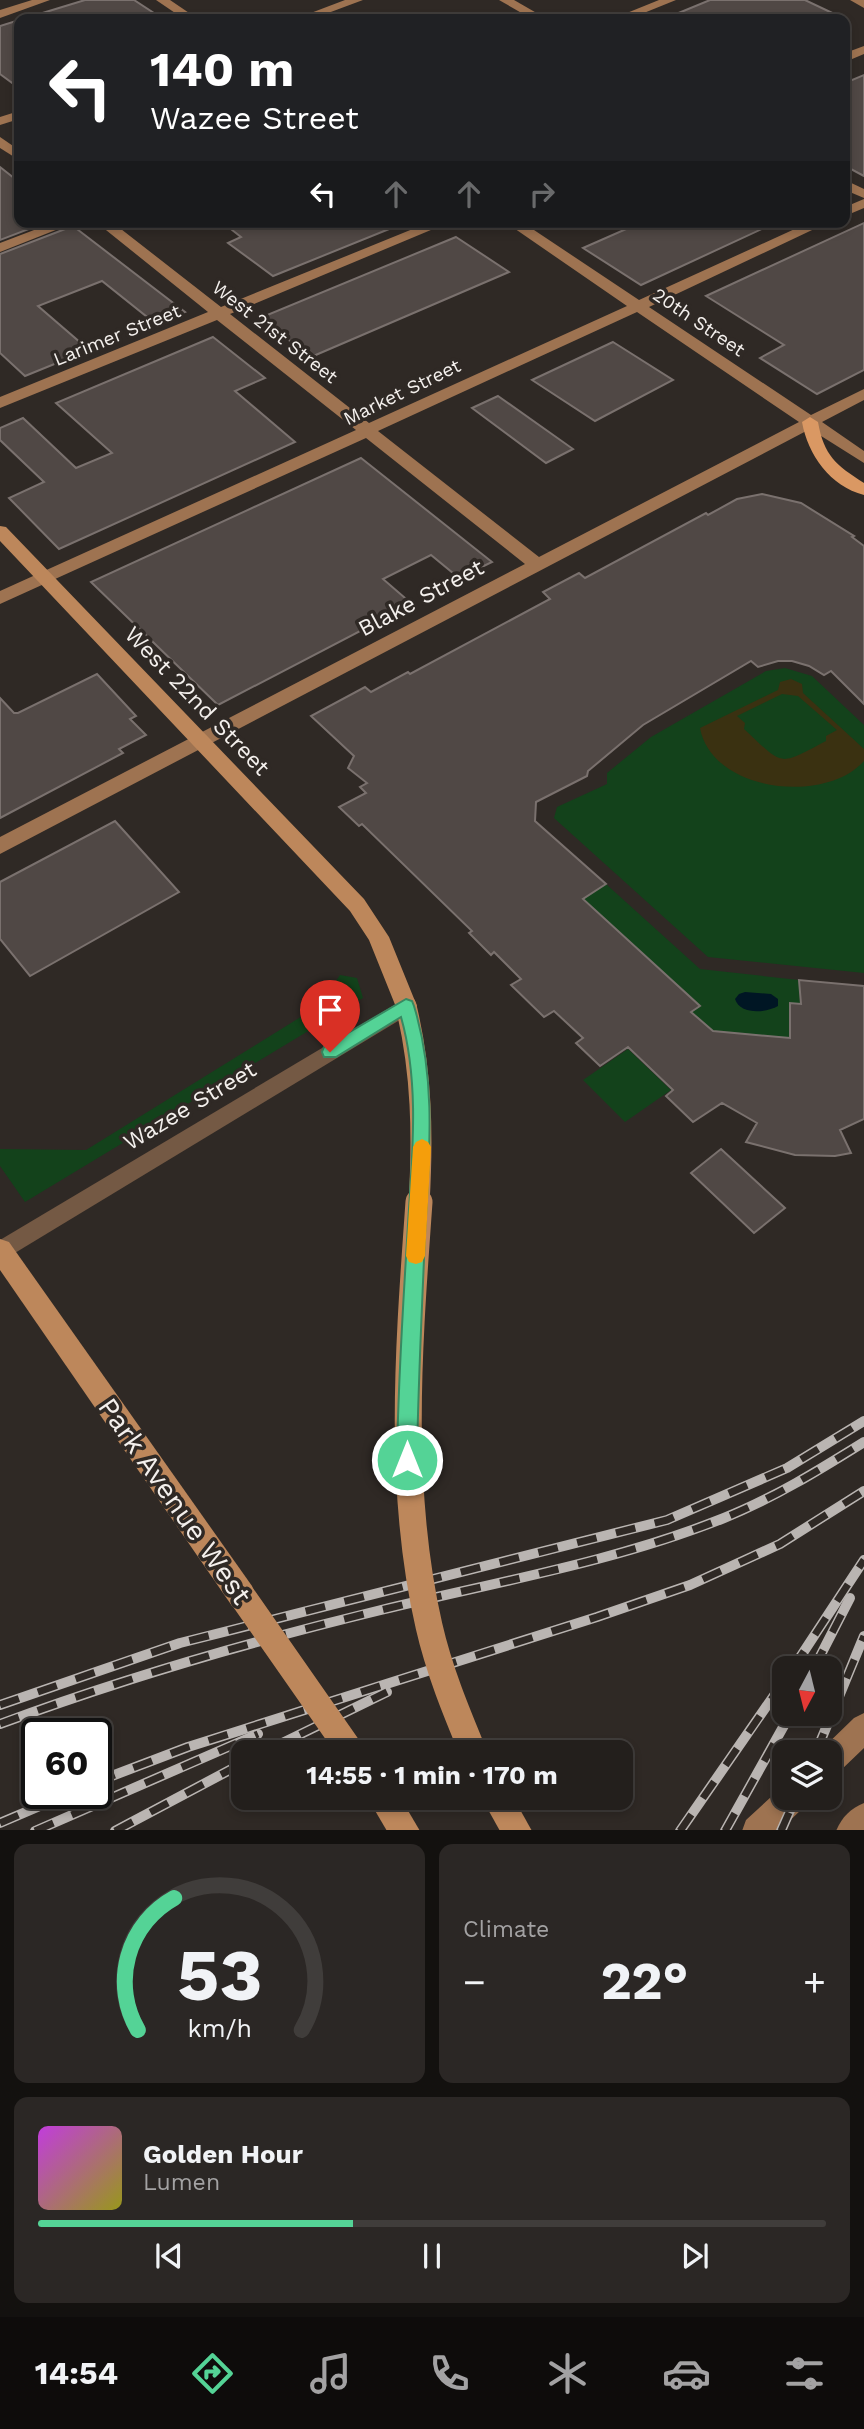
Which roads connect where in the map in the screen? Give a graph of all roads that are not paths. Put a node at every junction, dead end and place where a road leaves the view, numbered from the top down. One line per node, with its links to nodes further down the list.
1 (44, 0): 8 (main road)
2 (162, 0): 9 (main road)
3 (357, 0): 10 (main road)
4 (505, 0): 11 (main road)
5 (670, 0): 12 (main road)
6 (856, 0): 7 (main road)
7 (864, 4)
8 (0, 13)
9 (184, 14)
10 (316, 14)
11 (532, 14)
12 (632, 14)
13 (0, 141): 14 (main road)
14 (14, 152)
15 (53, 228): 20 (main road)
16 (111, 228): 22 (main road, West 21st Street)
17 (428, 228): 22 (main road, Larimer Street)
18 (521, 228): 21 (main road, 20th Street)
19 (809, 228): 21 (main road, Market Street)
20 (0, 248)
21 (638, 306): 25 (main road, 20th Street); 26 (main road, Market Street)
22 (219, 314): 24 (main road, Larimer Street); 26 (main road, West 21st Street)
23 (864, 394): 25 (main road, Blake Street)
24 (0, 403)
25 (810, 422): 27 (main road, 20th Street); 28 (highway); 30 (main road, Blake Street)
26 (367, 430): 30 (main road, West 21st Street); 31 (main road, Market Street)
27 (864, 458)
28 (864, 490)
29 (0, 531): 31 (main road, West 22nd Street)
30 (537, 564): 33 (main road, Blake Street)
31 (44, 577): 32 (main road, Market Street); 33 (main road, West 22nd Street)
32 (0, 598)
33 (202, 741): 34 (main road, Blake Street); 35 (main road, West 22nd Street)
34 (0, 846)
35 (406, 1006): 36 (street, Wazee Street); 39 (main road, bridge)
36 (0, 1251): 38 (main road, Park Avenue West, bridge)
37 (864, 1728): 40 (main road)
38 (343, 1740)
39 (468, 1740)
40 (842, 1749)
41 (391, 1810): 45 (main road)
42 (504, 1810): 46 (main road)
43 (778, 1810): 47 (main road)
44 (864, 1818): 48 (main road)
45 (405, 1830)
46 (517, 1830)
47 (757, 1830)
48 (851, 1830)

